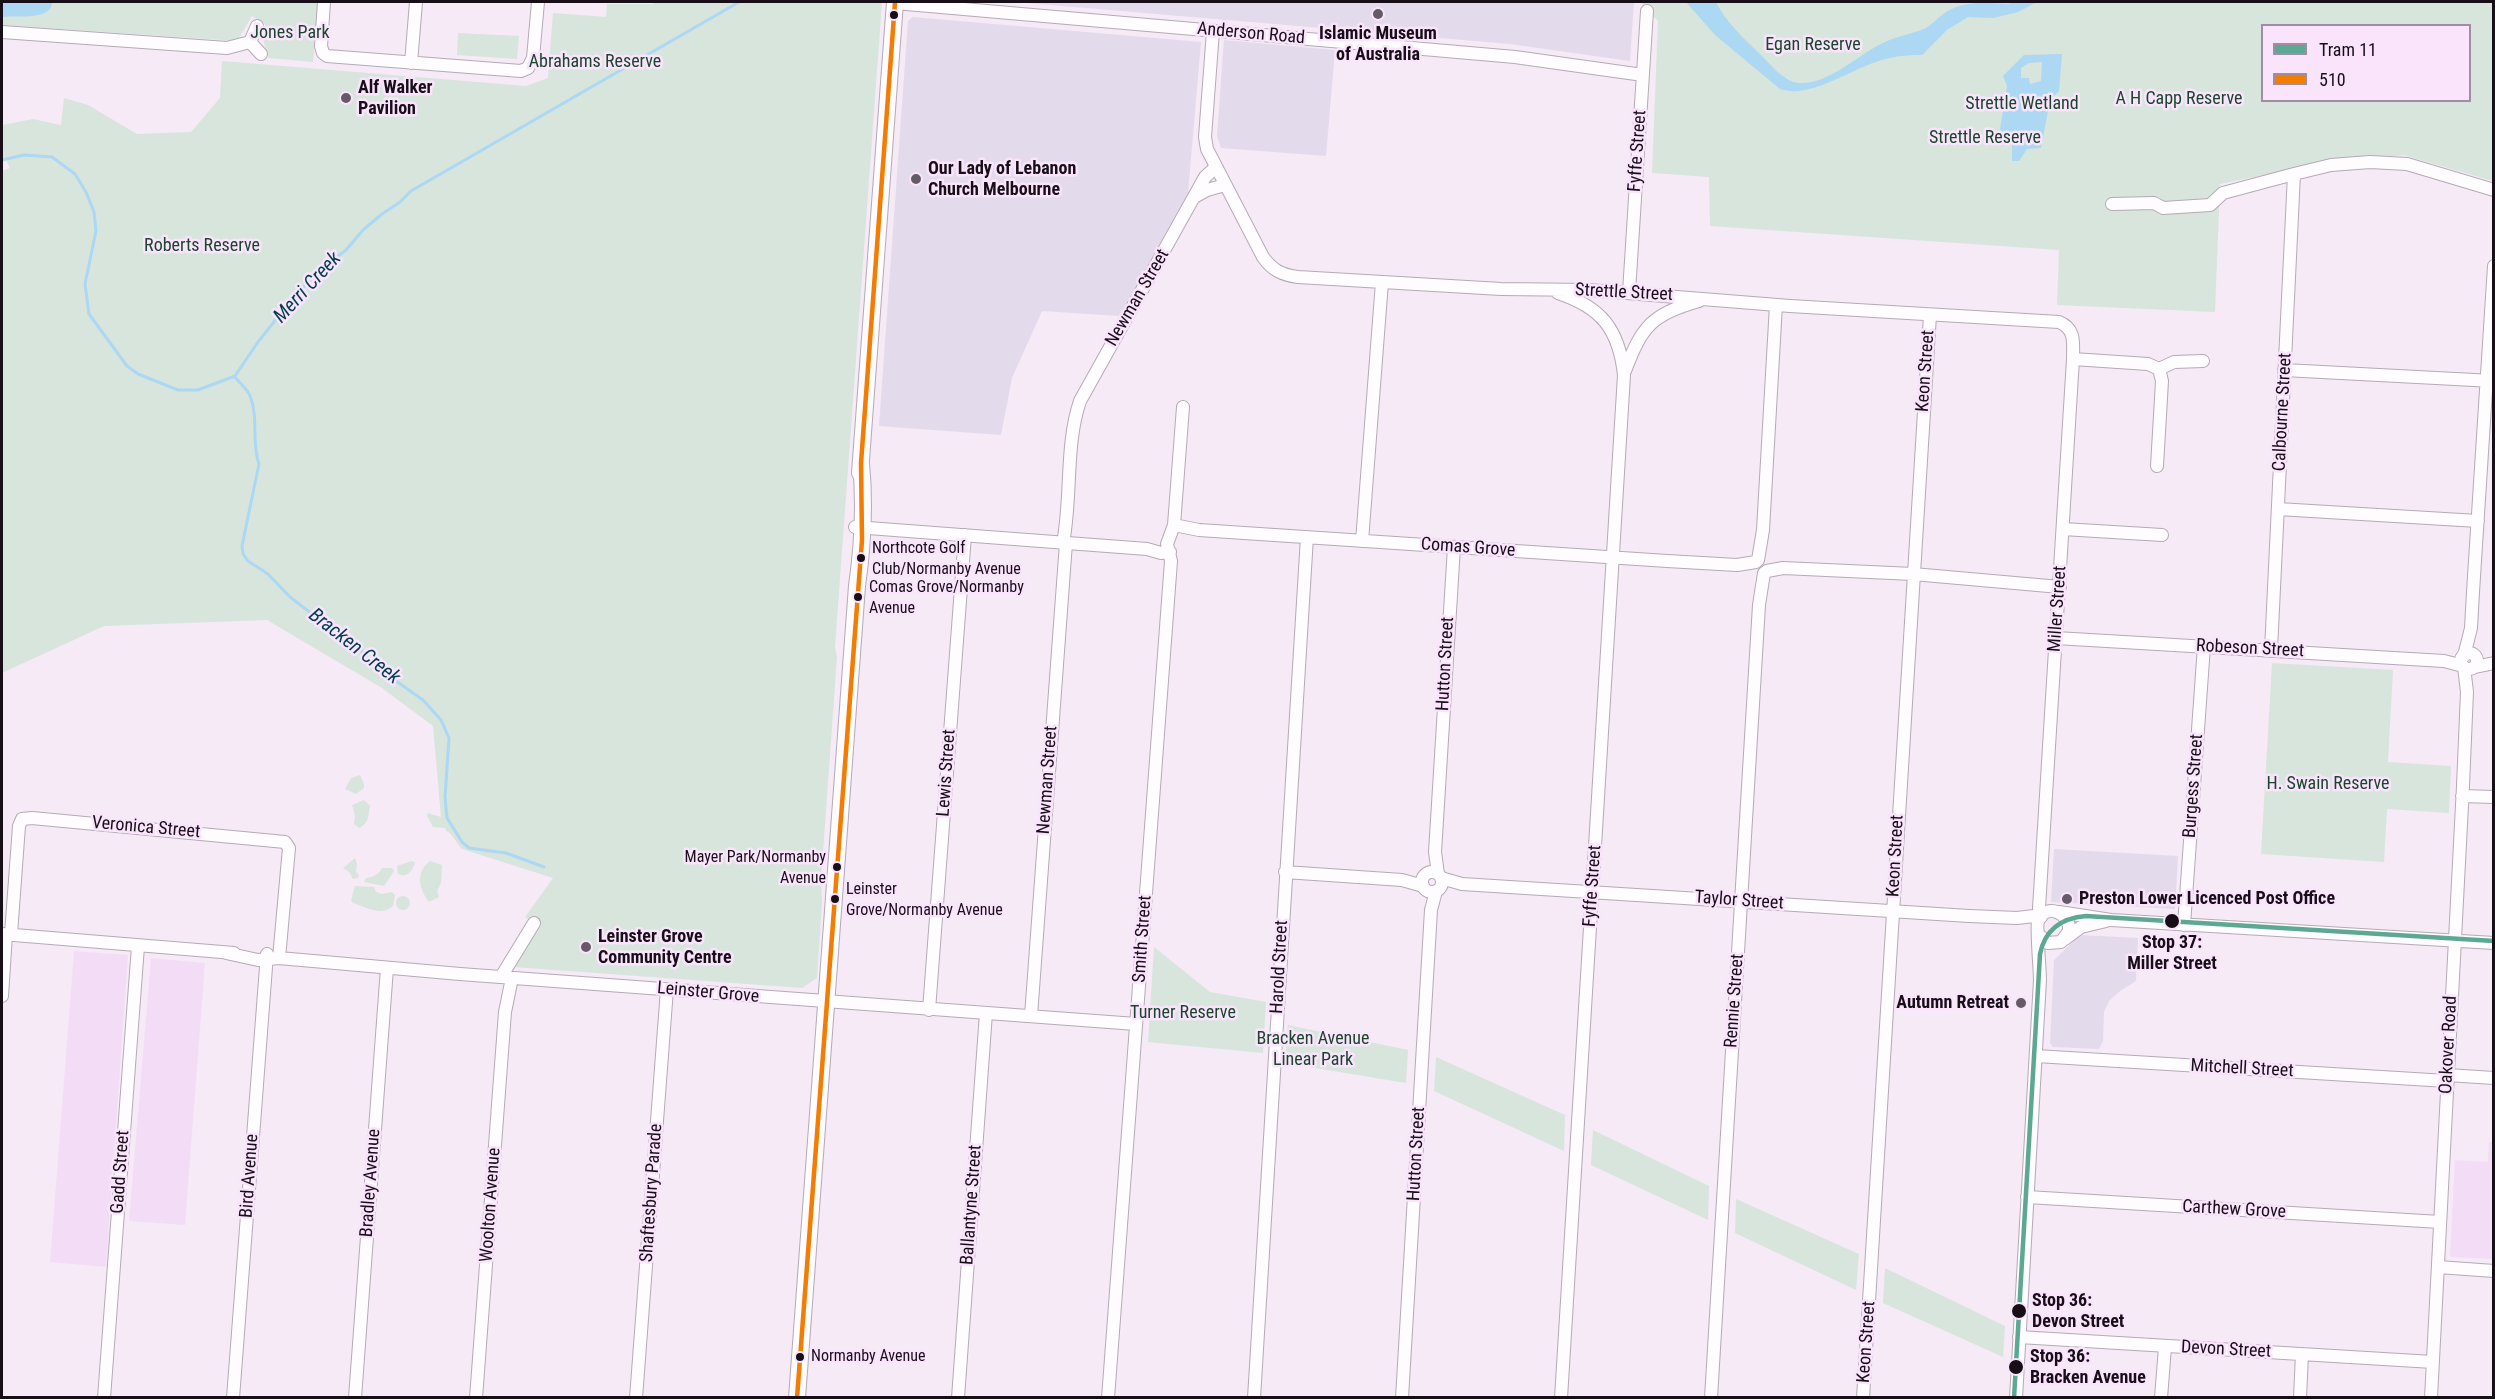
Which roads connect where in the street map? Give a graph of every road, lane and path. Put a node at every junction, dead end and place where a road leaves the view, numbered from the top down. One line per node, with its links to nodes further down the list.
1 (324, 2): 11 (street)
2 (416, 2): 11 (street)
3 (538, 2): 11 (street)
4 (895, 2): 7 (street, Anderson Road); 37 (main road)
5 (1647, 11): 12 (street, Fyffe Street)
6 (257, 26): 9 (street)
7 (1213, 31): 12 (street, Anderson Road); 13 (street)
8 (2, 32): 9 (street)
9 (250, 42): 10 (street)
10 (261, 54)
11 (411, 63)
12 (1643, 75): 22 (street, Fyffe Street)
13 (1216, 167): 15 (street); 17 (street, Newman Street)
14 (2294, 174): 16 (street); 18 (street); 30 (street, Calbourne Street)
15 (1225, 185): 17 (street); 20 (street, Strettle Street)
16 (2493, 190)
17 (1196, 196): 44 (street, Newman Street)
18 (2112, 204)
19 (2493, 266): 32 (street, Oakover Road)
20 (1382, 282): 21 (street, Strettle Street); 43 (street)
21 (1549, 291): 22 (street, Strettle Street); 31 (street, Fyffe Street)
22 (1629, 292): 23 (street, Strettle Street)
23 (1707, 298): 24 (street, Strettle Street); 31 (street, Fyffe Street)
24 (1776, 305): 25 (street, Strettle Street); 48 (street, Rennie Street)
25 (1929, 315): 26 (street, Strettle Street); 49 (street, Keon Street)
26 (2071, 330): 27 (street, Miller Street)
27 (2073, 359): 29 (street); 38 (street, Miller Street)
28 (2203, 361): 29 (street)
29 (2159, 369): 34 (street)
30 (2284, 370): 32 (street); 35 (street, Calbourne Street)
31 (1624, 375): 47 (street, Fyffe Street)
32 (2490, 381): 36 (street, Oakover Road)
33 (1183, 407): 39 (street, Smith Street)
34 (2157, 466)
35 (2278, 509): 36 (street); 53 (street, Calbourne Street)
36 (2478, 521): 54 (street, Oakover Road)
37 (859, 527): 41 (street); 81 (main road)
38 (2063, 529): 40 (street); 50 (street, Miller Street)
39 (1177, 530): 42 (street, Comas Grove); 46 (street, Smith Street)
40 (2162, 535)
41 (965, 536): 44 (street); 82 (street, Lewis Street)
42 (1307, 537): 43 (street, Comas Grove); 59 (street, Harold Street)
43 (1362, 541): 45 (street, Comas Grove)
44 (1064, 543): 46 (street); 84 (street, Newman Street)
45 (1454, 547): 47 (street, Comas Grove); 60 (street, Hutton Street)
46 (1169, 548): 85 (street, Smith Street)
47 (1614, 557): 48 (street, Comas Grove); 62 (street, Fyffe Street)
48 (1761, 566): 49 (street, Comas Grove); 63 (street, Rennie Street)
49 (1913, 574): 50 (street, Comas Grove); 64 (street, Keon Street)
50 (2060, 587): 51 (street, Miller Street)
51 (2056, 638): 52 (street, Robeson Street); 61 (street, Miller Street)
52 (2204, 646): 53 (street, Robeson Street); 69 (street, Burgess Street)
53 (2271, 650): 54 (street, Robeson Street)
54 (2469, 662): 55 (street, Robeson Street); 56 (street, Oakover Road)
55 (2493, 662)
56 (2462, 796): 57 (street); 72 (street, Oakover Road)
57 (2493, 798)
58 (287, 844): 70 (street, Veronica Street); 75 (street, Bird Avenue)
59 (1285, 872): 60 (street, Taylor Street); 105 (street, Harold Street)
60 (1432, 882): 62 (street, Taylor Street); 106 (street, Hutton Street)
61 (2042, 888): 65 (street); 68 (street, Miller Street)
62 (1593, 892): 63 (street, Taylor Street); 107 (street, Fyffe Street)
63 (1741, 901): 64 (street, Taylor Street); 108 (street, Rennie Street)
64 (1893, 911): 68 (street, Taylor Street); 109 (street, Keon Street)
65 (2056, 911): 66 (street); 68 (street); 71 (street)
66 (2110, 920): 69 (street); 71 (street)
67 (534, 923): 77 (street)
68 (2039, 925): 71 (street); 78 (street, Miller Street)
69 (2184, 925): 72 (street)
70 (6, 934): 74 (street, Leinster Grove); 80 (street)
71 (2062, 941): 78 (street, Miller Street)
72 (2454, 941): 73 (street); 87 (street, Oakover Road)
73 (2493, 943)
74 (138, 946): 75 (street, Leinster Grove); 97 (street, Gadd Street)
75 (270, 957): 76 (street, Leinster Grove); 98 (street, Bird Avenue)
76 (387, 968): 77 (street, Leinster Grove); 99 (street, Bradley Avenue)
77 (505, 977): 79 (street, Leinster Grove); 100 (street, Woolton Avenue)
78 (2040, 980): 86 (street, Miller Street)
79 (667, 989): 81 (street, Leinster Grove); 101 (street, Shaftesbury Parade)
80 (2, 996)
81 (825, 1001): 82 (street, Leinster Grove); 102 (main road)
82 (929, 1010): 83 (street, Leinster Grove)
83 (986, 1013): 84 (street, Leinster Grove); 103 (street, Ballantyne Street)
84 (1031, 1016): 85 (street, Leinster Grove)
85 (1136, 1024): 104 (street, Smith Street)
86 (2036, 1056): 87 (street, Mitchell Street); 89 (street, Miller Street)
87 (2447, 1078): 88 (street, Mitchell Street); 90 (street, Oakover Road)
88 (2493, 1078)
89 (2027, 1197): 90 (street, Carthew Grove); 93 (street, Miller Street)
90 (2440, 1222): 91 (street, Oakover Road)
91 (2438, 1267): 92 (street); 96 (street, Oakover Road)
92 (2493, 1271)
93 (2019, 1337): 94 (street, Devon Street); 110 (street, Miller Street)
94 (2165, 1347): 95 (street, Devon Street); 111 (street)
95 (2302, 1354): 96 (street, Devon Street); 112 (street)
96 (2433, 1362): 113 (street, Oakover Road)
97 (105, 1398)
98 (233, 1398)
99 (355, 1398)
100 (476, 1398)
101 (636, 1398)
102 (797, 1398)
103 (958, 1398)
104 (1108, 1398)
105 (1254, 1398)
106 (1402, 1398)
107 (1561, 1398)
108 (1711, 1398)
109 (1863, 1398)
110 (2016, 1398)
111 (2161, 1398)
112 (2300, 1398)
113 (2431, 1398)

